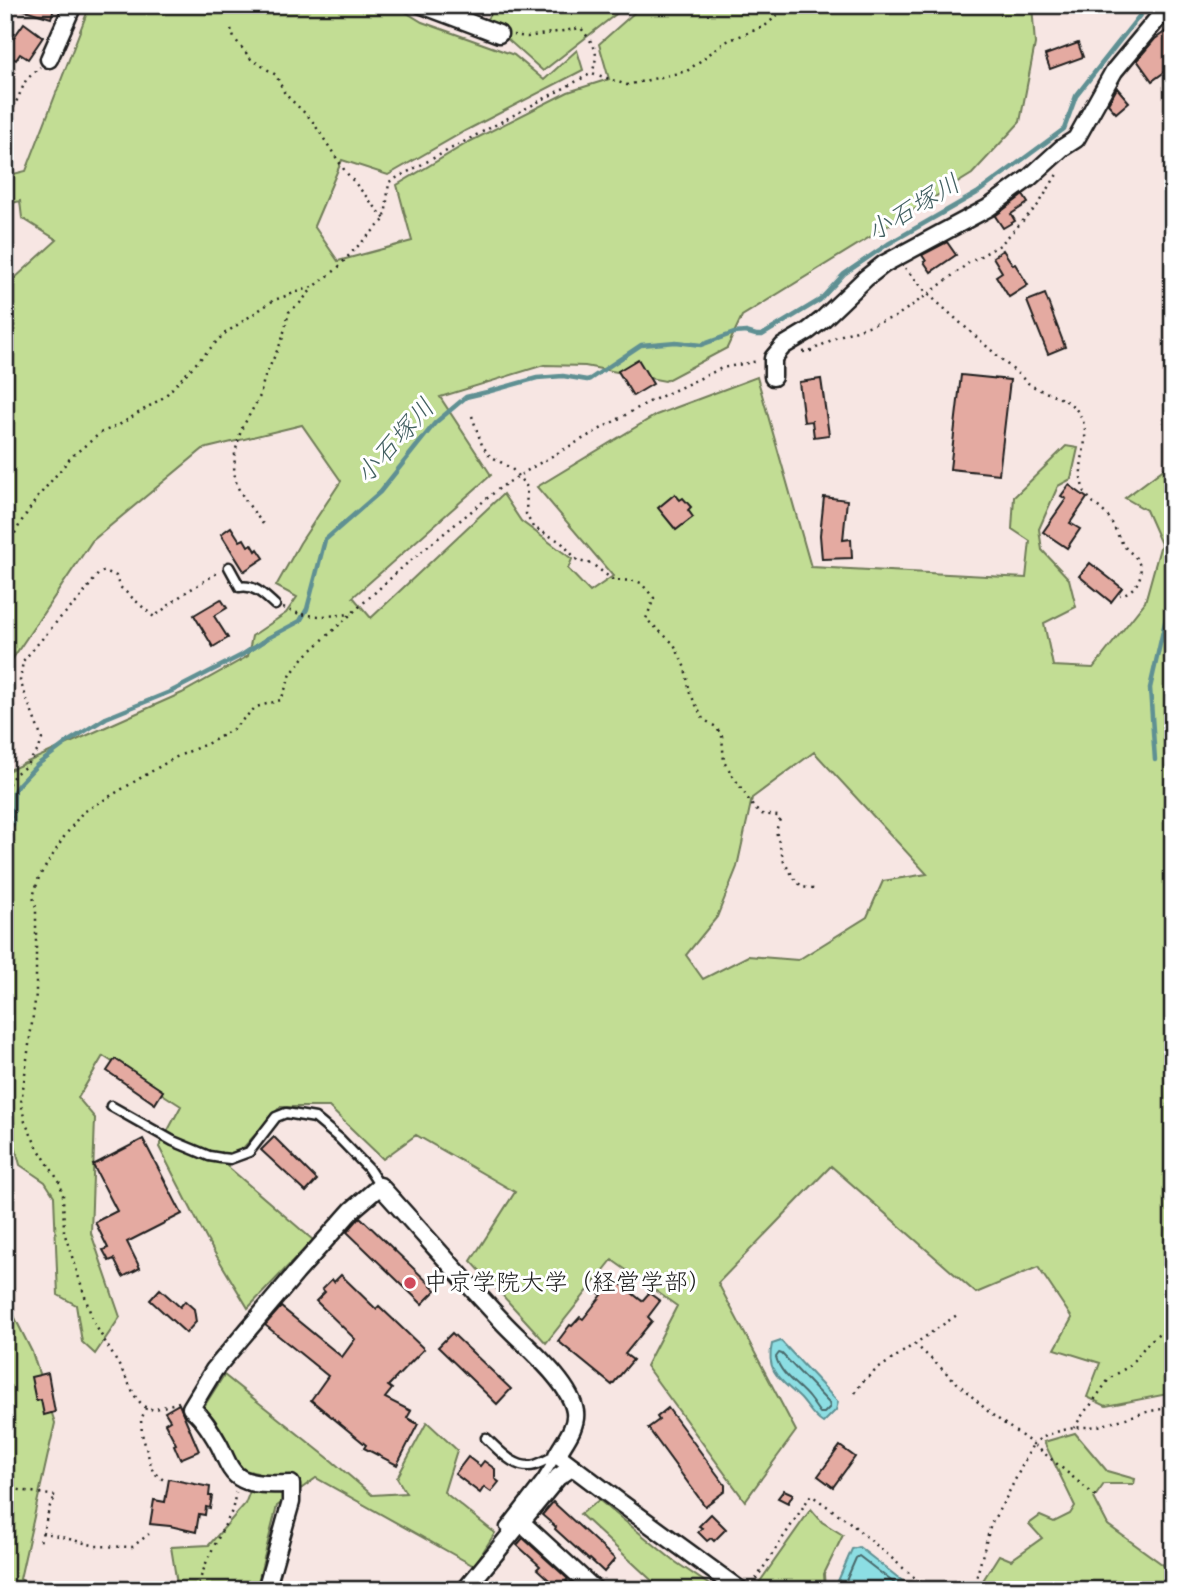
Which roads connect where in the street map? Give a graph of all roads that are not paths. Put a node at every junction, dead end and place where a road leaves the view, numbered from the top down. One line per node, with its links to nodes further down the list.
1 (73, 5): 5 (street)
2 (422, 5): 4 (street)
3 (1170, 5): 6 (street)
4 (499, 34)
5 (49, 59)
6 (773, 377)
7 (229, 567): 8 (lane)
8 (275, 605)
9 (111, 1106): 10 (lane)
10 (380, 1186): 12 (street); 16 (street)
11 (486, 1438): 12 (lane)
12 (557, 1455): 13 (street); 15 (lane)
13 (573, 1467): 14 (street); 19 (street)
14 (521, 1522): 17 (street); 18 (street)
15 (505, 1527)
16 (266, 1590)
17 (465, 1590)
18 (595, 1590)
19 (740, 1590)

